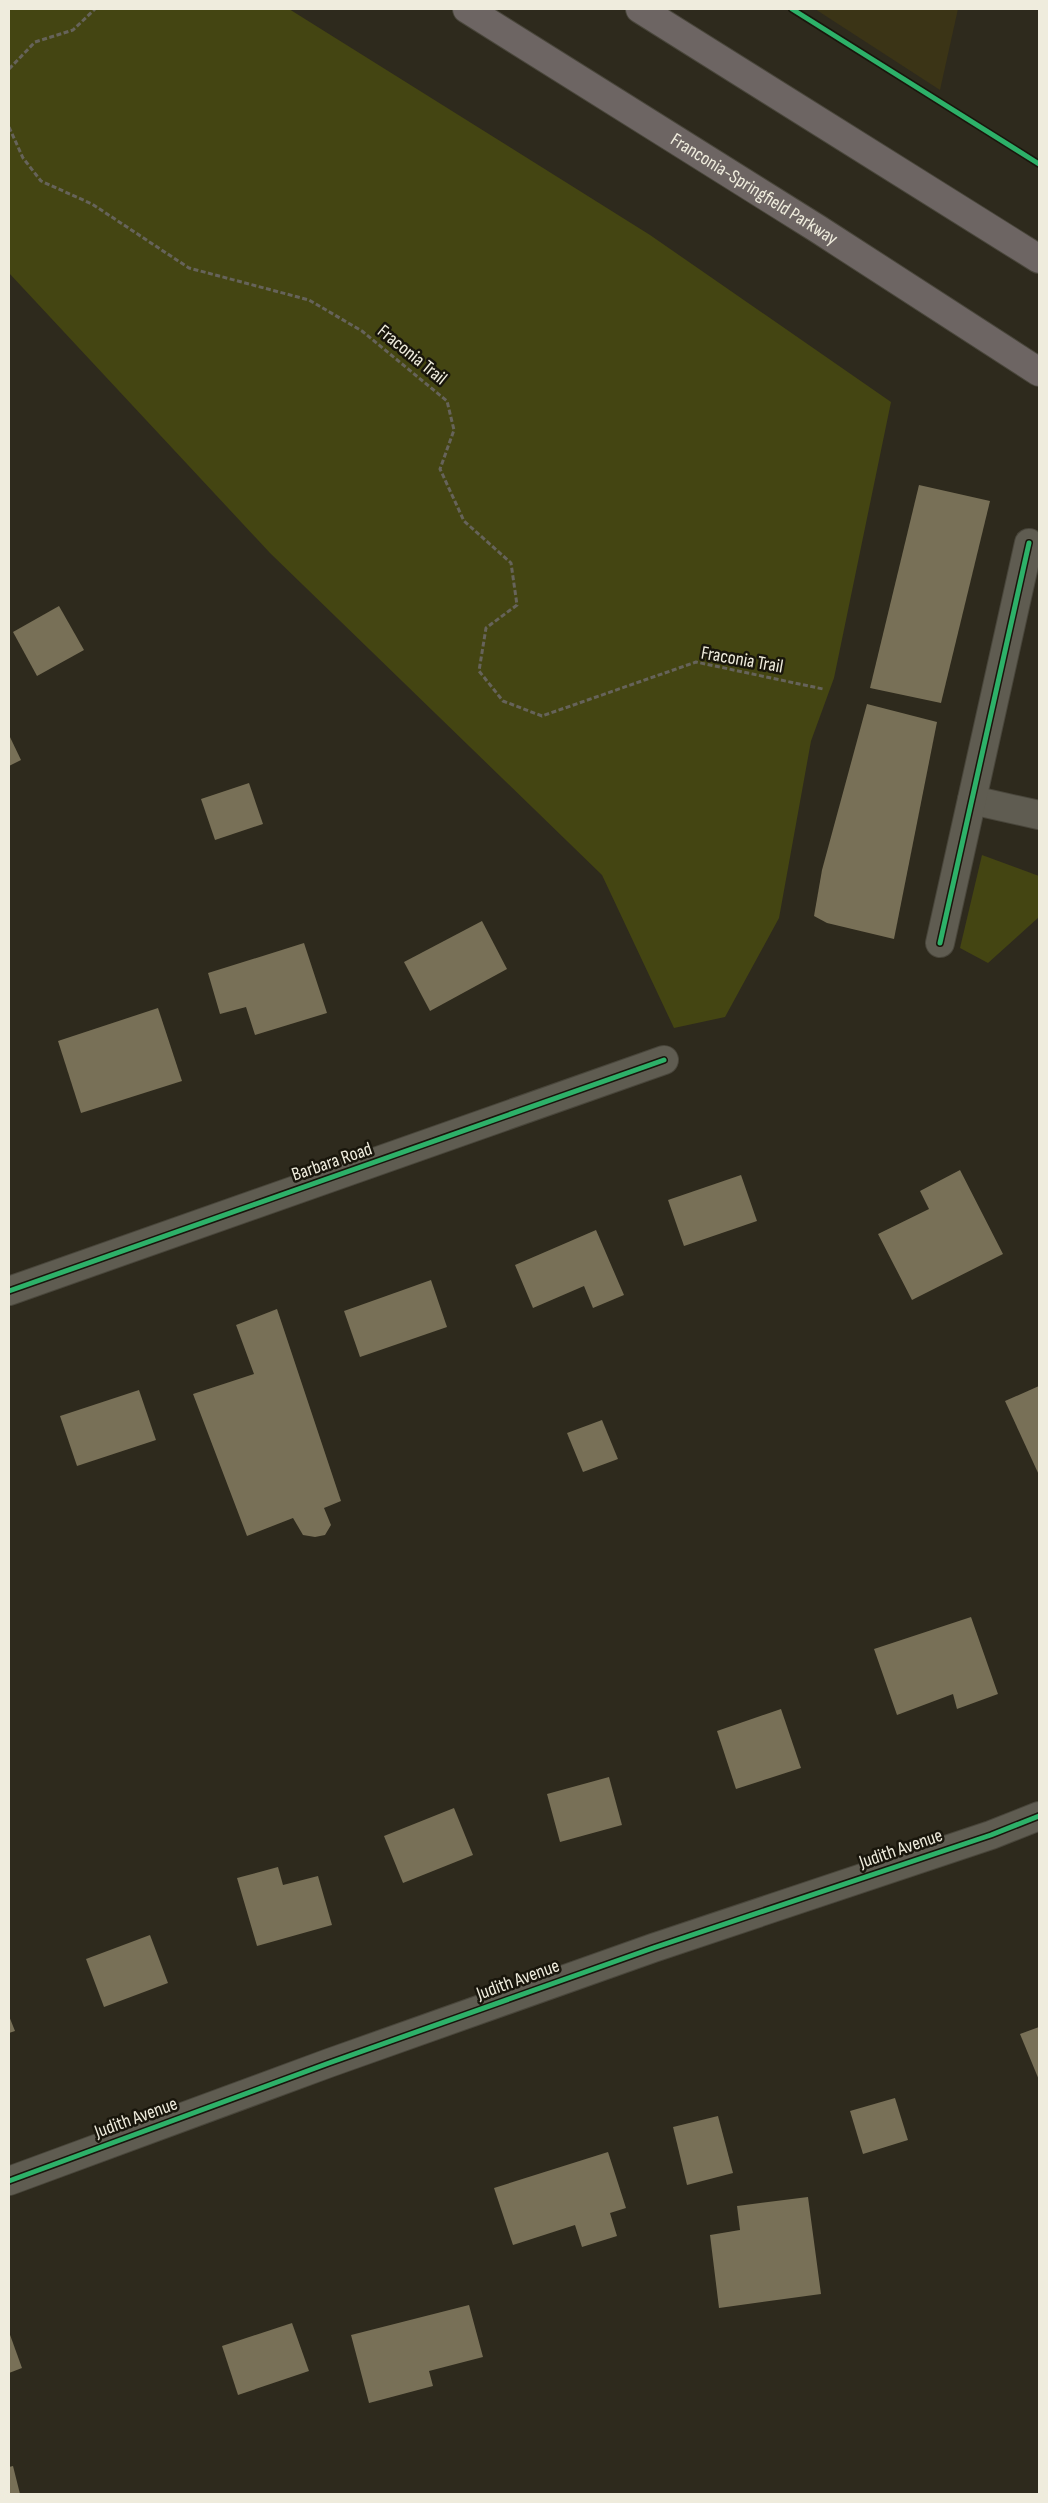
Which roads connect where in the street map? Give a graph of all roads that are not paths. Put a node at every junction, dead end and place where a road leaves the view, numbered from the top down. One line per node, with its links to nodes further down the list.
1 (467, 9): 4 (main road, Franconia-Springfield Parkway)
2 (640, 9): 3 (main road)
3 (1039, 259)
4 (1039, 372)
5 (1030, 542): 6 (street)
6 (972, 800): 7 (street); 8 (street)
7 (1039, 815)
8 (940, 943)
9 (664, 1060): 10 (street, Barbara Road)
10 (9, 1291)
11 (1039, 1816): 12 (street, Judith Avenue)
12 (9, 2181)

